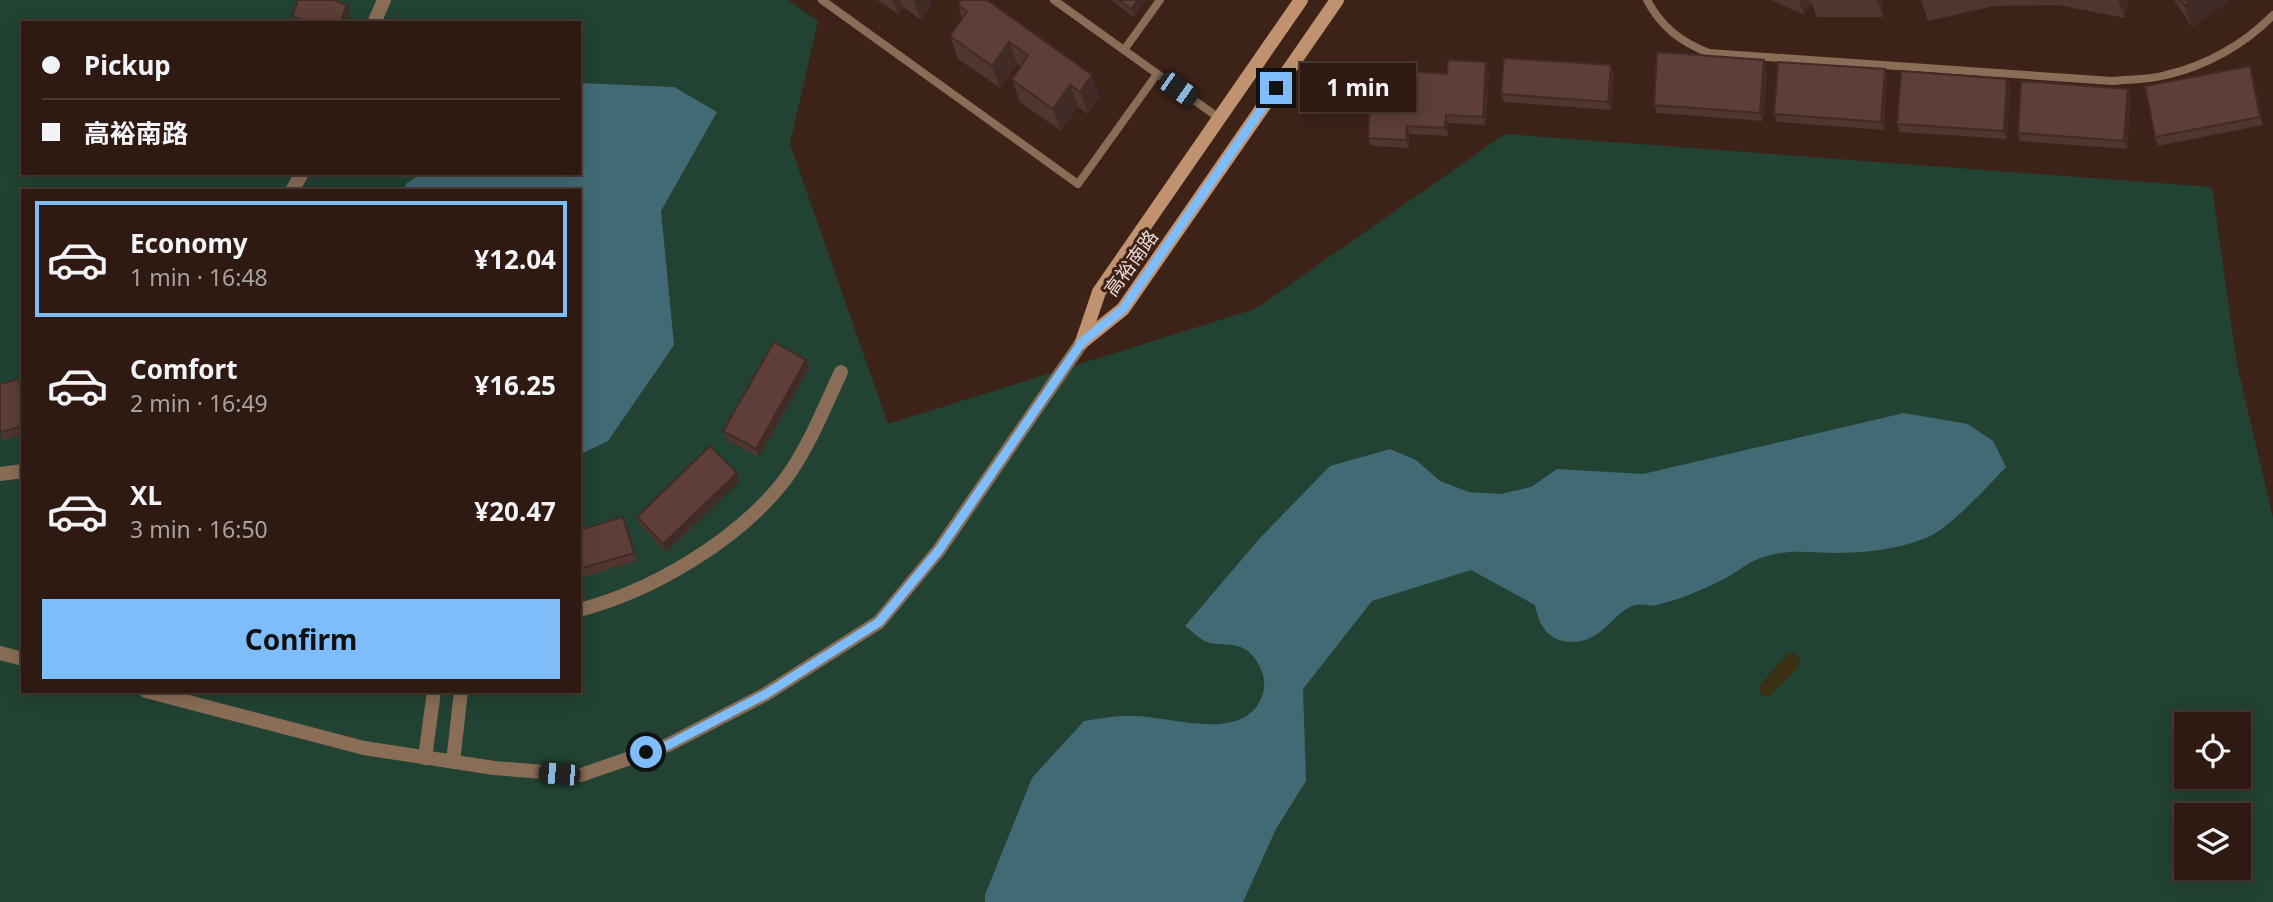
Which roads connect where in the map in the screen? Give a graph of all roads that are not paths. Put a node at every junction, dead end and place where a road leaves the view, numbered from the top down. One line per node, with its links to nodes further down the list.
1 (384, 0): 9 (street)
2 (822, 0): 11 (lane)
3 (1054, 0): 10 (lane)
4 (1160, 0): 10 (lane)
5 (1301, 0): 12 (street, 高裕南路)
6 (1337, 0): 13 (street, 高裕南路)
7 (1647, 0): 8 (lane)
8 (2273, 15)
9 (375, 21)
10 (1124, 50): 11 (lane)
11 (1157, 74): 12 (lane)
12 (1219, 118): 13 (street, 高裕南路)
13 (1082, 342): 24 (street)
14 (841, 372): 17 (street)
15 (21, 471): 16 (street)
16 (0, 474)
17 (581, 609)
18 (0, 653): 19 (street)
19 (21, 658)
20 (154, 693): 23 (street)
21 (434, 693): 23 (street)
22 (461, 693): 24 (street)
23 (425, 758): 24 (street)
24 (453, 762)

